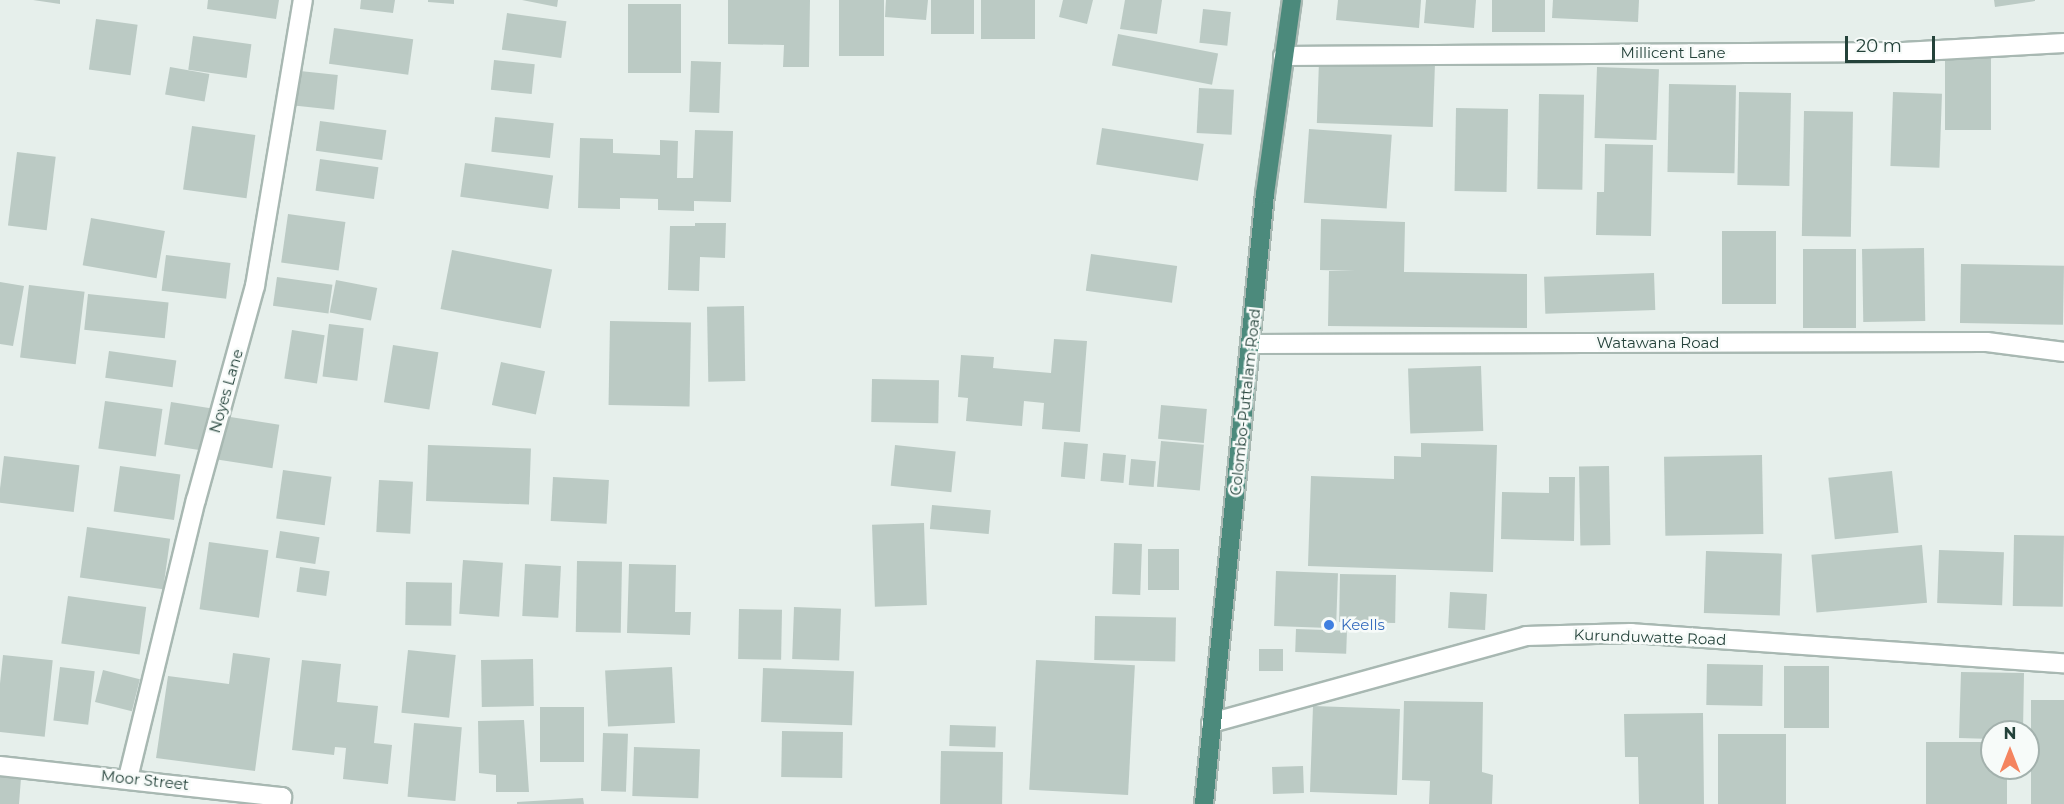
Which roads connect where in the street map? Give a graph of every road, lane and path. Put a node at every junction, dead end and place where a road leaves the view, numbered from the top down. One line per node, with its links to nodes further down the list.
1 (303, 0): 10 (street, Noyes Lane)
2 (1292, 0): 4 (highway, Colombo-Puttalam Road)
3 (2064, 43): 4 (street, Millicent Lane)
4 (1283, 56): 5 (highway, Colombo-Puttalam Road)
5 (1252, 344): 6 (street, Watawana Road); 8 (highway, Colombo-Puttalam Road)
6 (2064, 352)
7 (2064, 663): 8 (street, Kurunduwatte Road)
8 (1211, 723): 12 (highway, Colombo-Puttalam Road)
9 (0, 766): 10 (street, Moor Street)
10 (128, 778): 11 (street, Moor Street)
11 (281, 804)
12 (1204, 804)

